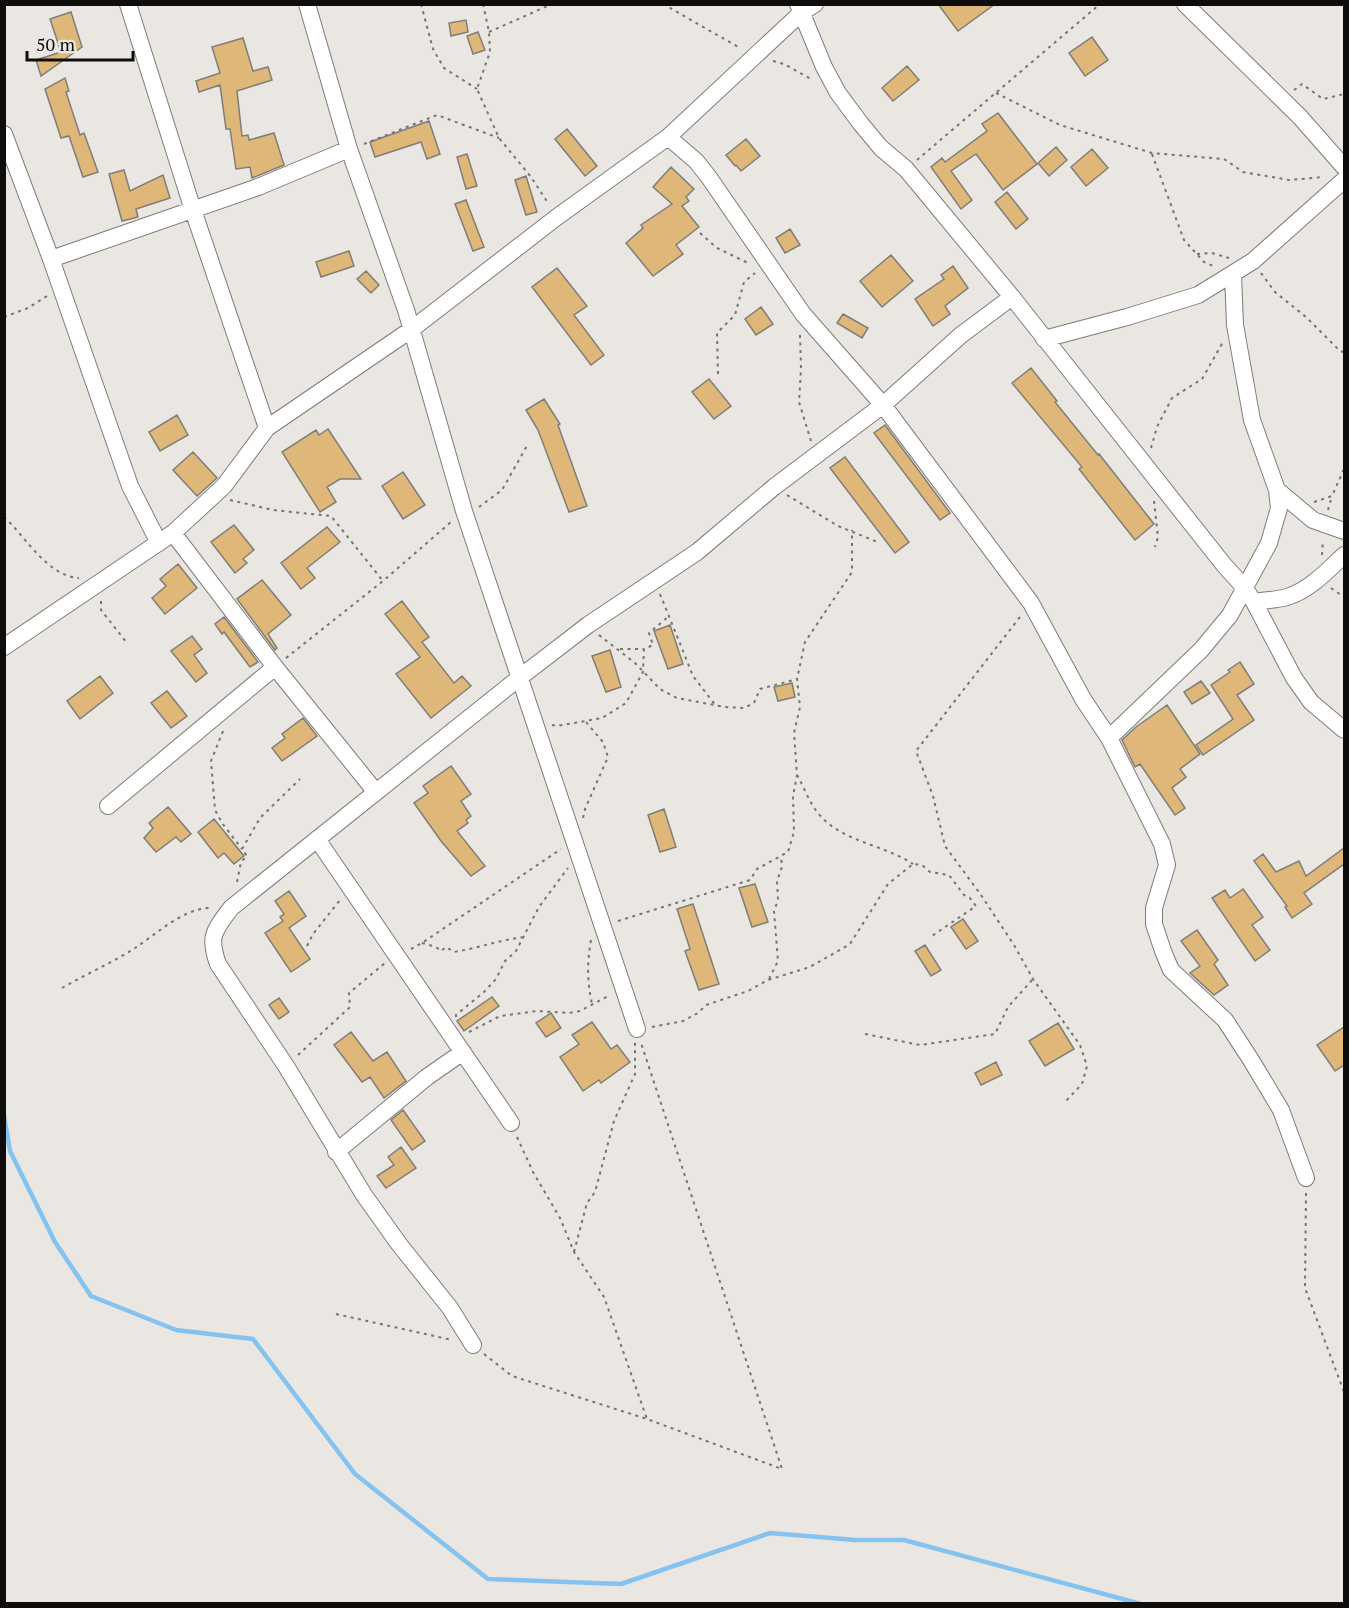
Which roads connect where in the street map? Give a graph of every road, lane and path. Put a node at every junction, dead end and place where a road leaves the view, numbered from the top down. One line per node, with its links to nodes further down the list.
1 (128, 4): 22 (street)
2 (307, 4): 17 (street)
3 (422, 4): 10 (path)
4 (483, 4): 9 (path)
5 (552, 4): 9 (path)
6 (1100, 4): 11 (path)
7 (1185, 4): 13 (street)
8 (805, 7): 15 (street); 20 (street)
9 (489, 32): 10 (path)
10 (477, 89): 16 (path)
11 (996, 93): 18 (path); 20 (path)
12 (1344, 94): 13 (path)
13 (1282, 98): 21 (street)
14 (4, 134): 19 (street)
15 (668, 137): 23 (street); 30 (street)
16 (499, 138): 17 (path); 23 (path)
17 (350, 149): 22 (street); 36 (street)
18 (1152, 153): 21 (path); 25 (path)
19 (8, 154): 26 (street)
20 (906, 169): 32 (street)
21 (1341, 174): 27 (street)
22 (193, 210): 26 (street); 41 (street)
23 (557, 217): 36 (street)
24 (700, 234): 28 (path)
25 (1197, 254): 27 (path); 29 (path)
26 (51, 259): 31 (street)
27 (1253, 261): 29 (street); 38 (path)
28 (753, 266)
29 (1233, 274): 35 (street); 37 (street)
30 (777, 276): 33 (street); 39 (path)
31 (58, 283): 34 (path); 53 (street)
32 (1012, 297): 37 (street); 40 (street)
33 (803, 314): 40 (street); 43 (path)
34 (4, 317)
35 (1236, 326): 44 (path); 46 (street)
36 (412, 329): 41 (street); 48 (street)
37 (1044, 339): 44 (street)
38 (1344, 352)
39 (718, 374)
40 (883, 405): 43 (street); 62 (street)
41 (267, 428): 47 (street)
42 (528, 444): 48 (path)
43 (810, 459): 45 (street)
44 (1154, 477): 55 (path); 60 (street)
45 (774, 487): 50 (path); 59 (street)
46 (1277, 490): 51 (street); 60 (street)
47 (214, 497): 52 (street); 58 (path)
48 (464, 510): 58 (path); 71 (street)
49 (4, 517): 57 (path)
50 (852, 530): 54 (path); 72 (path)
51 (1344, 531)
52 (173, 533): 53 (street); 69 (street)
53 (159, 543): 57 (street)
54 (880, 543)
55 (1155, 547)
56 (1344, 555): 61 (street)
57 (102, 580): 65 (path); 66 (street)
58 (383, 581): 69 (path)
59 (652, 582): 63 (path); 64 (street)
60 (1244, 587): 61 (street); 78 (street)
61 (1254, 602): 77 (street)
62 (1031, 603): 78 (street); 97 (path)
63 (668, 618): 67 (path); 73 (path)
64 (588, 625): 68 (path); 71 (street)
65 (126, 643)
66 (4, 647)
67 (644, 649): 68 (path); 70 (path)
68 (617, 650): 70 (path)
69 (275, 667): 74 (street); 81 (street)
70 (643, 672): 73 (path); 76 (path)
71 (519, 678): 75 (street); 81 (street)
72 (797, 679): 73 (path); 79 (path)
73 (717, 706)
74 (218, 713): 82 (street); 86 (path)
75 (534, 722): 76 (path); 85 (street)
76 (586, 722): 83 (path)
77 (1344, 730)
78 (1109, 738): 111 (street)
79 (797, 775): 87 (path); 88 (path)
80 (300, 779): 86 (path)
81 (375, 791): 84 (street)
82 (108, 806)
83 (583, 819)
84 (317, 839): 89 (street); 90 (street)
85 (575, 845): 91 (street); 93 (path); 94 (path)
86 (242, 849): 90 (path)
87 (781, 856): 91 (path); 98 (path)
88 (913, 864): 92 (path); 98 (path)
89 (350, 890): 95 (path); 96 (street)
90 (231, 908): 99 (path); 107 (street)
91 (602, 925): 100 (street); 101 (path)
92 (932, 936)
93 (524, 937): 94 (path); 102 (path)
94 (422, 943): 96 (path)
95 (307, 946)
96 (396, 956): 106 (street); 107 (path)
97 (1033, 979): 105 (path); 108 (path)
98 (768, 980): 103 (path)
99 (62, 988)
100 (623, 988): 101 (path); 103 (street)
101 (592, 1004): 104 (path)
102 (457, 1022)
103 (637, 1029): 112 (path); 116 (path)
104 (464, 1034)
105 (865, 1034)
106 (463, 1052): 109 (street); 110 (street)
107 (286, 1066): 110 (street)
108 (1064, 1103)
109 (511, 1123): 112 (path)
110 (336, 1152): 114 (street)
111 (1306, 1178): 115 (path)
112 (574, 1252): 116 (path)
113 (336, 1314): 114 (path)
114 (472, 1345): 116 (path)
115 (1344, 1392)
116 (647, 1419)

